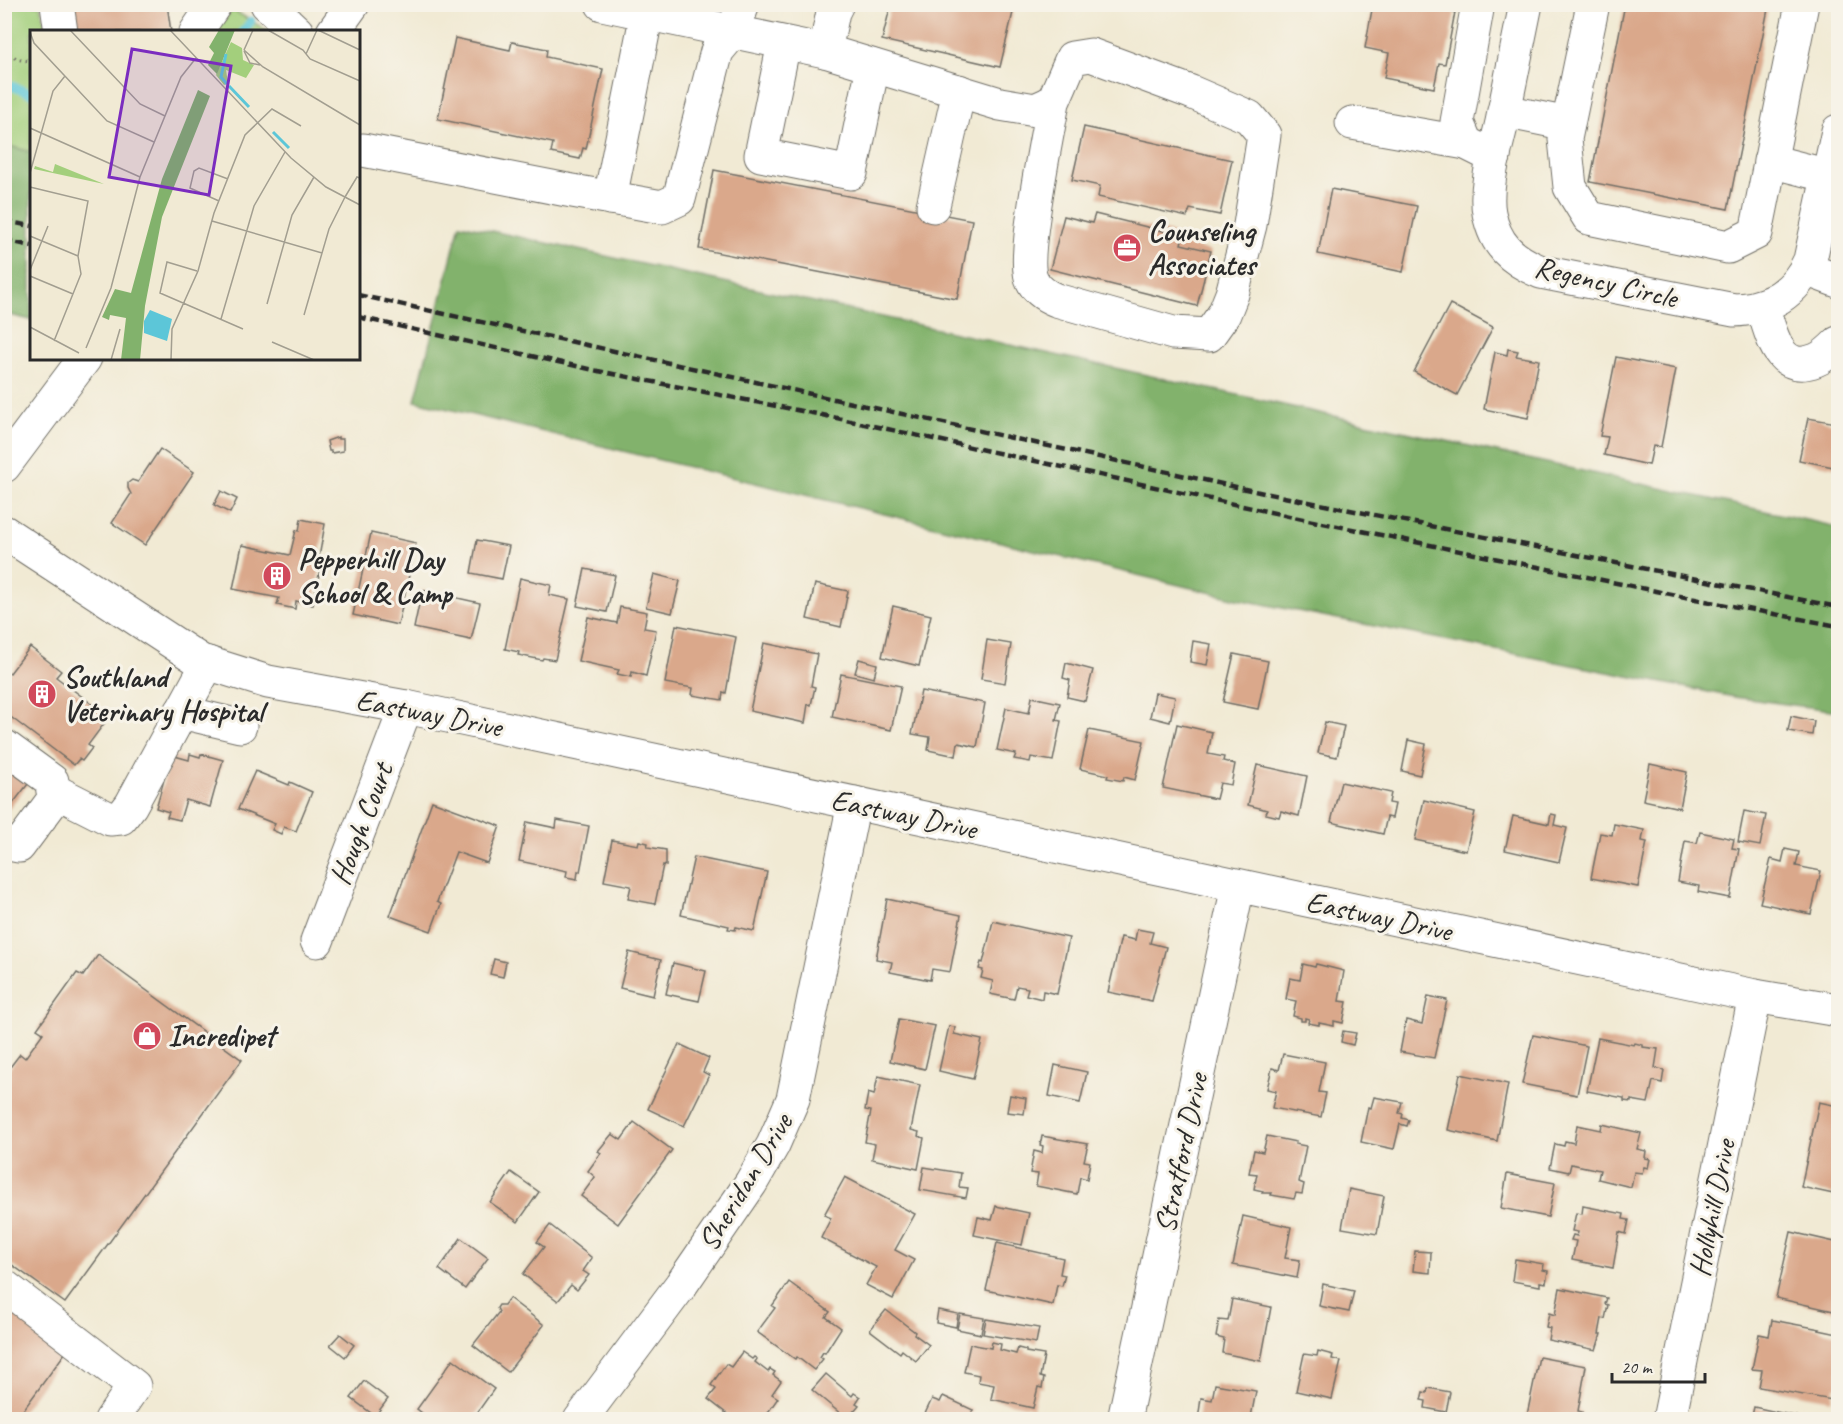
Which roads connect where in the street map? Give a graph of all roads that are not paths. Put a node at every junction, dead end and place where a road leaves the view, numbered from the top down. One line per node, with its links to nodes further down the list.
1 (57, 4): 13 (street)
2 (215, 4): 14 (street)
3 (267, 4): 15 (street)
4 (353, 4): 16 (street)
5 (602, 4): 11 (street)
6 (837, 4): 18 (street)
7 (1478, 4): 26 (street)
8 (1526, 4): 22 (street, Regency Circle)
9 (1593, 4): 24 (street)
10 (1802, 4): 29 (street)
11 (647, 13): 12 (street); 31 (street)
12 (738, 18): 17 (street); 31 (street)
13 (61, 30)
14 (197, 30)
15 (295, 30)
16 (334, 30)
17 (784, 42): 18 (street); 19 (street)
18 (825, 51): 19 (street)
19 (873, 66): 20 (street)
20 (959, 91): 21 (street); 32 (street)
21 (1053, 102): 21 (street)
22 (1504, 111): 24 (street); 28 (street, Regency Circle)
23 (1352, 123): 26 (street)
24 (1568, 124): 29 (street)
25 (1839, 130): 30 (street, Regency Circle)
26 (1466, 142): 28 (street)
27 (363, 150): 31 (street)
28 (1494, 157): 35 (street, Regency Circle)
29 (1770, 161): 30 (street)
30 (1829, 176): 33 (street, Regency Circle)
31 (610, 198)
32 (933, 206)
33 (1806, 269): 34 (street); 35 (street, Regency Circle)
34 (1839, 281)
35 (1762, 306): 36 (street)
36 (1839, 343)
37 (84, 360): 38 (street)
38 (4, 466)
39 (4, 532): 40 (street, Eastway Drive)
40 (208, 663): 41 (street, Eastway Drive); 42 (street)
41 (406, 707): 46 (street, Eastway Drive); 49 (street, Hough Court)
42 (181, 712): 43 (street); 45 (street)
43 (240, 726)
44 (4, 746): 45 (street)
45 (53, 790): 47 (street)
46 (854, 804): 48 (street, Eastway Drive); 54 (street, Sheridan Drive)
47 (4, 843)
48 (1238, 886): 50 (street, Eastway Drive); 55 (street, Stratford Drive)
49 (317, 941)
50 (1755, 996): 51 (street, Eastway Drive); 56 (street, Hollyhill Drive)
51 (1839, 1010)
52 (4, 1286): 53 (street)
53 (111, 1419)
54 (580, 1419)
55 (1124, 1419)
56 (1669, 1419)

